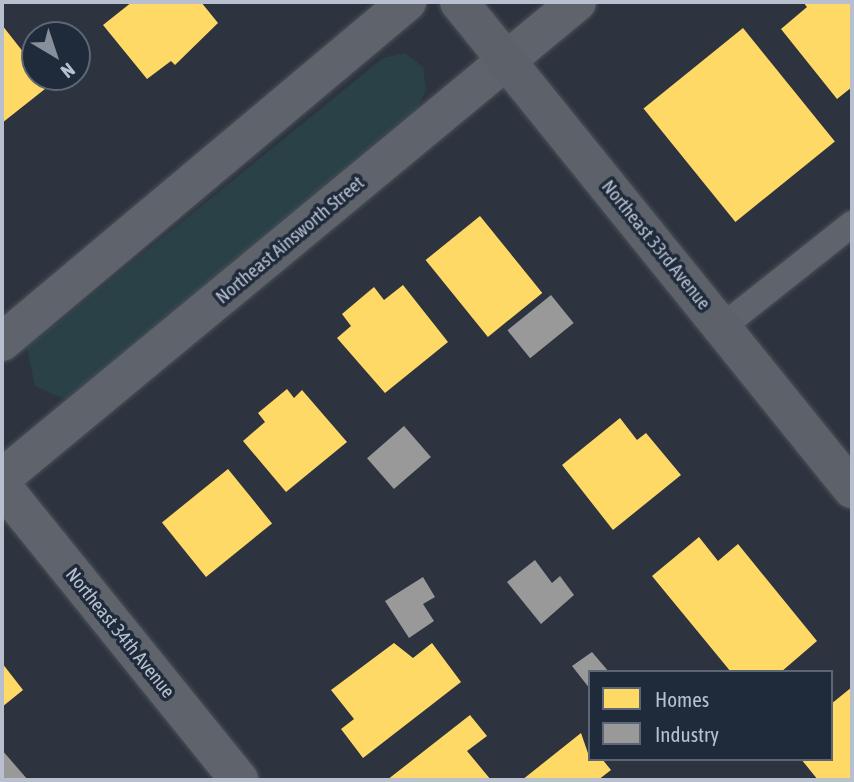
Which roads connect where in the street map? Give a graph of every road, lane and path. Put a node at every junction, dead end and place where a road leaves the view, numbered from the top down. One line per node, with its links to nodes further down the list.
1 (407, 2): 7 (street)
2 (459, 2): 4 (main road, Northeast 33rd Avenue)
3 (578, 2): 4 (street, Northeast Ainsworth Street)
4 (507, 60): 6 (main road, Northeast 33rd Avenue); 8 (street, Northeast Ainsworth Street)
5 (852, 224): 6 (lane)
6 (722, 327): 10 (main road, Northeast 33rd Avenue)
7 (2, 342)
8 (2, 478)
9 (2, 486): 11 (street, Northeast 34th Avenue)
10 (852, 489)
11 (239, 780)

